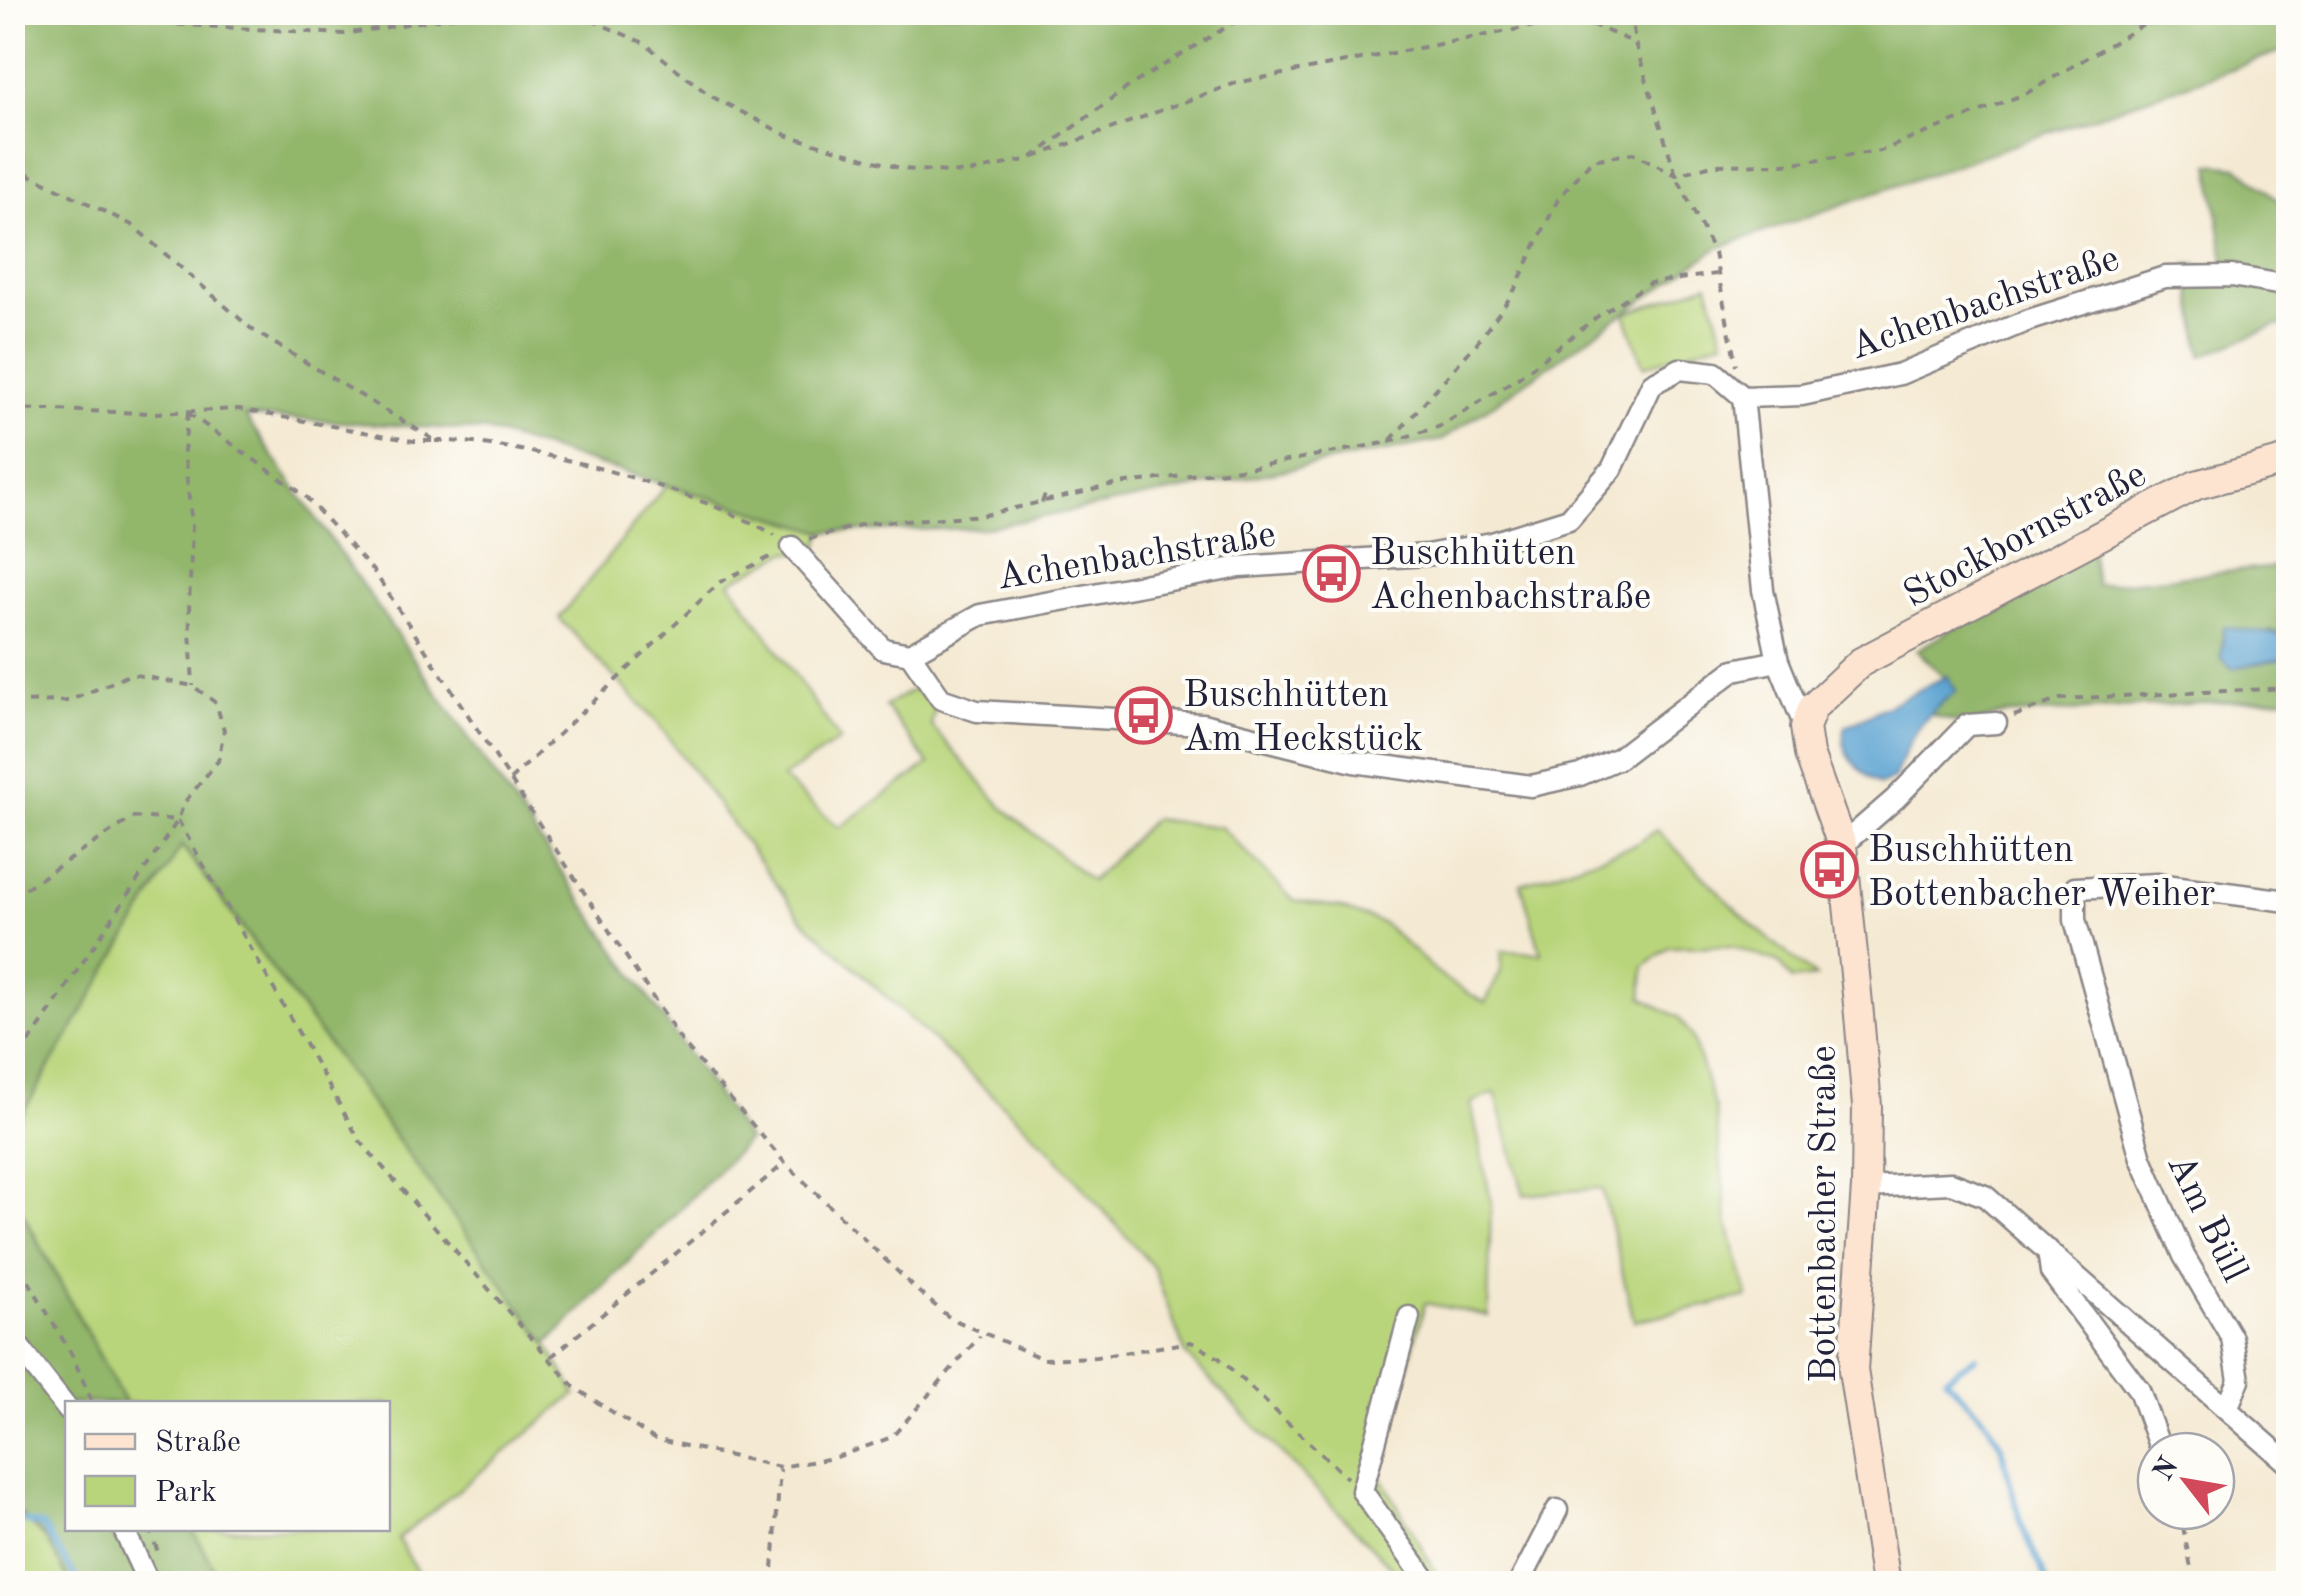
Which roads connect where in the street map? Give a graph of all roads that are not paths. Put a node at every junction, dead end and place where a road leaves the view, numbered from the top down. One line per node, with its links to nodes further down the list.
1 (2288, 286): 2 (street, Achenbachstraße)
2 (1743, 397): 5 (street, Achenbachstraße); 6 (street, Bottenbacher Straße)
3 (2288, 460): 7 (street, Stockbornstraße)
4 (794, 543): 5 (street)
5 (910, 654): 6 (street)
6 (1778, 661): 7 (street, Bottenbacher Straße)
7 (1809, 717): 9 (street, Bottenbacher Straße)
8 (1996, 723): 9 (street)
9 (1842, 844): 11 (street, Bottenbacher Straße)
10 (2288, 901): 16 (street, Am Büll)
11 (1866, 1188): 12 (street); 24 (street, Bottenbacher Straße)
12 (2048, 1250): 16 (street); 17 (street)
13 (1409, 1316): 22 (street)
14 (12, 1338): 15 (street)
15 (65, 1406)
16 (2227, 1409): 18 (street)
17 (2154, 1431)
18 (2288, 1462)
19 (1557, 1510): 23 (street)
20 (124, 1531): 21 (street)
21 (148, 1584)
22 (1429, 1584)
23 (1519, 1584)
24 (1886, 1584)

